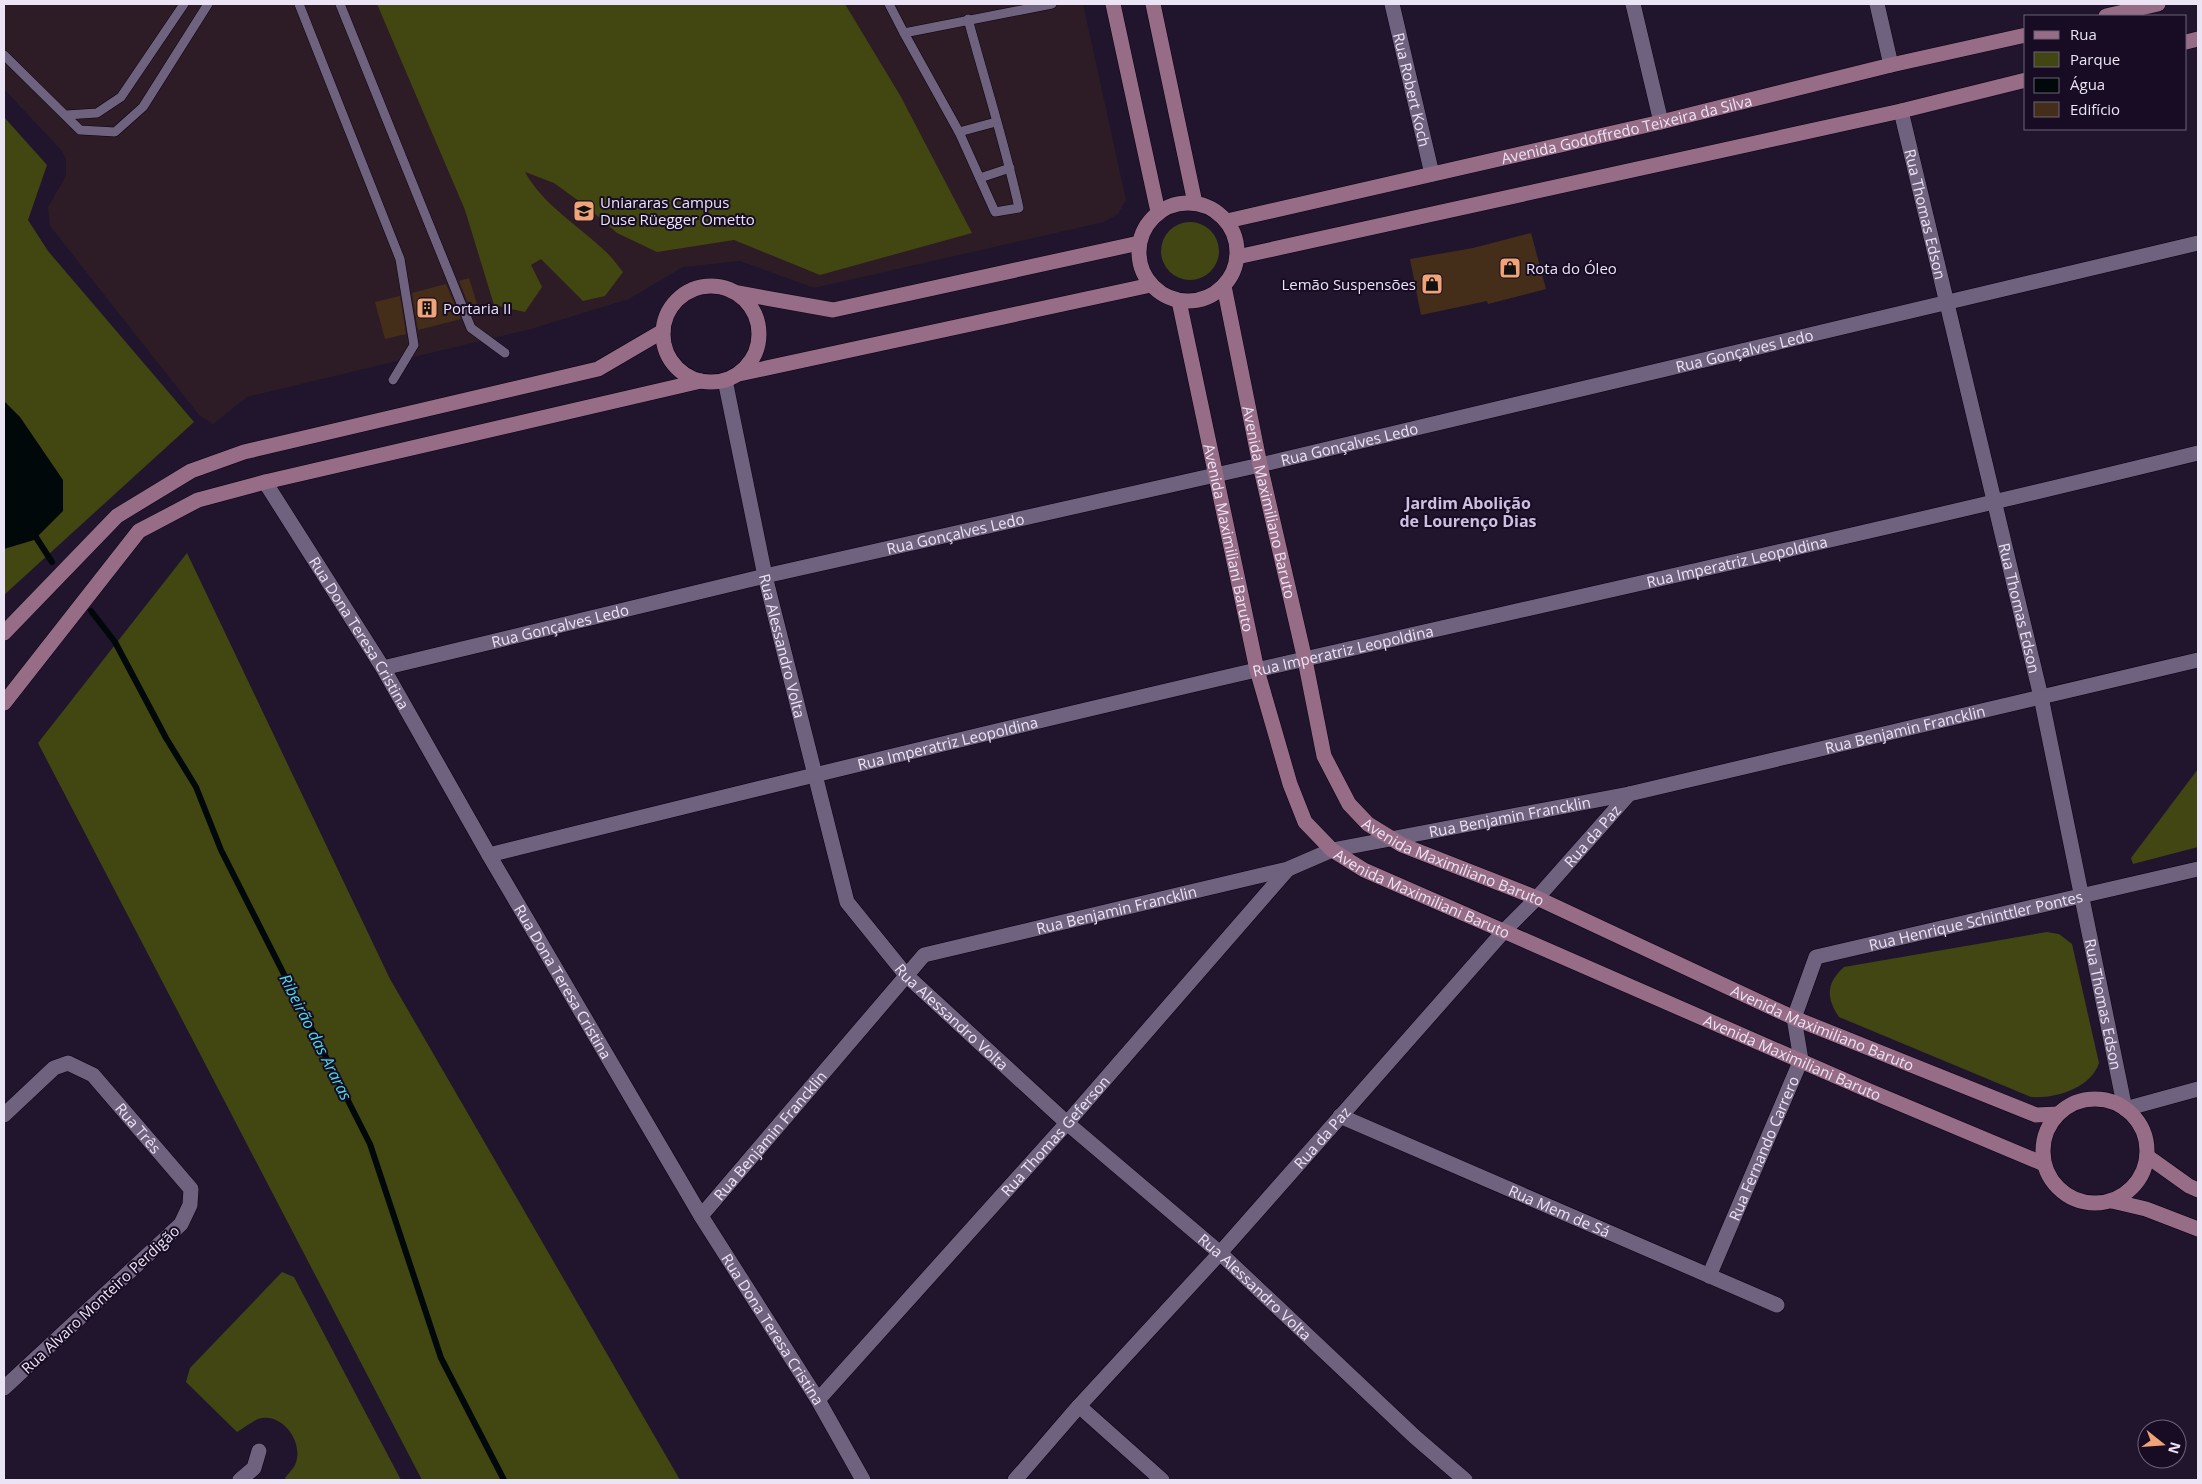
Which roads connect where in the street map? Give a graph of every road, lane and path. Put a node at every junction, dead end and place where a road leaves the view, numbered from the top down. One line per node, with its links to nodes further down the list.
1 (184, 4): 21 (lane)
2 (208, 4): 21 (lane)
3 (299, 4): 42 (lane)
4 (340, 4): 40 (lane)
5 (889, 4): 15 (lane)
6 (1052, 4): 14 (lane)
7 (1113, 4): 29 (street)
8 (1153, 4): 28 (street)
9 (1392, 4): 26 (street, Rua Robert Koch)
10 (1633, 4): 23 (street)
11 (1876, 4): 18 (street)
12 (2158, 4): 13 (street)
13 (2114, 11)
14 (968, 19): 15 (lane); 22 (lane)
15 (904, 33): 24 (lane)
16 (2024, 35): 18 (street, Avenida Godoffredo Teixeira da Silva)
17 (4, 55): 21 (lane)
18 (1891, 65): 23 (street, Avenida Godoffredo Teixeira da Silva)
19 (2024, 80): 20 (street)
20 (1901, 110): 33 (street); 38 (street, Rua Thomas Edson)
21 (66, 115)
22 (996, 122): 24 (lane); 25 (lane)
23 (1662, 122): 26 (street, Avenida Godoffredo Teixeira da Silva)
24 (959, 132): 27 (lane)
25 (1010, 168): 27 (lane); 27 (lane)
26 (1432, 174): 30 (street, Avenida Godoffredo Teixeira da Silva)
27 (980, 178)
28 (1195, 202): 29 (street); 30 (street)
29 (1158, 212): 31 (street)
30 (1227, 221): 33 (street)
31 (1139, 243): 34 (street); 36 (street)
32 (2198, 243): 38 (street, Rua Gonçalves Ledo)
33 (1237, 257): 35 (street)
34 (1151, 284): 37 (street); 41 (street)
35 (1224, 286): 37 (street); 45 (street, Avenida Maximiliano Baruto)
36 (738, 293): 39 (street); 41 (street)
37 (1179, 301): 46 (street, Avenida Maximiliani Baruto)
38 (1946, 303): 45 (street, Rua Gonçalves Ledo); 48 (street, Rua Thomas Edson)
39 (663, 331): 43 (street); 50 (street)
40 (506, 353)
41 (732, 377): 43 (street); 49 (street, Rua Alessandro Volta)
42 (393, 380)
43 (701, 381): 47 (street)
44 (2198, 453): 48 (street, Rua Imperatriz Leopoldina)
45 (1260, 465): 46 (street, Rua Gonçalves Ledo); 51 (street, Avenida Maximiliano Baruto)
46 (1216, 474): 49 (street, Rua Gonçalves Ledo); 54 (street, Avenida Maximiliani Baruto)
47 (265, 482): 53 (street, Rua Dona Teresa Cristina); 56 (street)
48 (1994, 503): 51 (street, Rua Imperatriz Leopoldina); 55 (street, Rua Thomas Edson)
49 (765, 576): 53 (street, Rua Gonçalves Ledo); 57 (street, Rua Alessandro Volta)
50 (4, 633)
51 (1305, 660): 54 (street, Rua Imperatriz Leopoldina); 59 (street, Avenida Maximiliano Baruto)
52 (2198, 660): 55 (street, Rua Benjamin Francklin)
53 (383, 668): 61 (street, Rua Dona Teresa Cristina)
54 (1257, 670): 57 (street, Rua Imperatriz Leopoldina); 60 (street, Avenida Maximiliani Baruto)
55 (2042, 698): 58 (street, Rua Benjamin Francklin); 64 (street, Rua Thomas Edson)
56 (4, 703)
57 (814, 774): 61 (street, Rua Imperatriz Leopoldina); 67 (street, Rua Alessandro Volta)
58 (1628, 794): 59 (street, Rua Benjamin Francklin); 65 (street, Rua da Paz)
59 (1393, 840): 60 (street, Rua Benjamin Francklin); 65 (street, Avenida Maximiliano Baruto)
60 (1332, 850): 62 (street, Rua Benjamin Francklin); 66 (street, Avenida Maximiliani Baruto)
61 (489, 855): 81 (street, Rua Dona Teresa Cristina)
62 (1288, 869): 67 (street, Rua Benjamin Francklin); 75 (street, Rua Thomas Geferson)
63 (2198, 869): 64 (street, Rua Henrique Schinttler Pontes)
64 (2084, 897): 68 (street, Rua Henrique Schinttler Pontes); 71 (street, Rua Thomas Edson)
65 (1536, 898): 66 (street, Rua da Paz); 68 (street, Avenida Maximiliano Baruto)
66 (1504, 932): 69 (street, Avenida Maximiliani Baruto); 74 (street, Rua da Paz)
67 (906, 975): 75 (street, Rua Alessandro Volta); 81 (street, Rua Benjamin Francklin)
68 (1794, 1018): 69 (street, Rua Fernando Carrero); 73 (street, Avenida Maximiliano Baruto)
69 (1801, 1060): 77 (street, Avenida Maximiliani Baruto); 84 (street, Rua Fernando Carrero)
70 (2198, 1088): 71 (street)
71 (2125, 1108): 73 (street); 76 (street)
72 (4, 1114): 80 (street, Rua Três)
73 (2058, 1114): 77 (street)
74 (1340, 1116): 83 (street, Rua da Paz); 84 (street, Rua Mem de Sá)
75 (1067, 1123): 83 (street, Rua Alessandro Volta); 87 (street, Rua Thomas Geferson)
76 (2147, 1156): 78 (street); 79 (street)
77 (2044, 1164): 79 (street)
78 (2198, 1190)
79 (2112, 1201): 82 (street)
80 (190, 1205): 86 (street, Rua Alvaro Monteiro Perdigão)
81 (701, 1216): 87 (street, Rua Dona Teresa Cristina)
82 (2198, 1229)
83 (1220, 1253): 88 (street, Rua da Paz); 94 (street, Rua Alessandro Volta)
84 (1710, 1276): 85 (street, Rua Mem de Sá)
85 (1777, 1304)
86 (4, 1388)
87 (818, 1400): 91 (street, Rua Dona Teresa Cristina)
88 (1079, 1406): 92 (street, Rua da Paz); 93 (street)
89 (259, 1451): 90 (street)
90 (240, 1480)
91 (863, 1480)
92 (1015, 1480)
93 (1162, 1480)
94 (1465, 1480)

